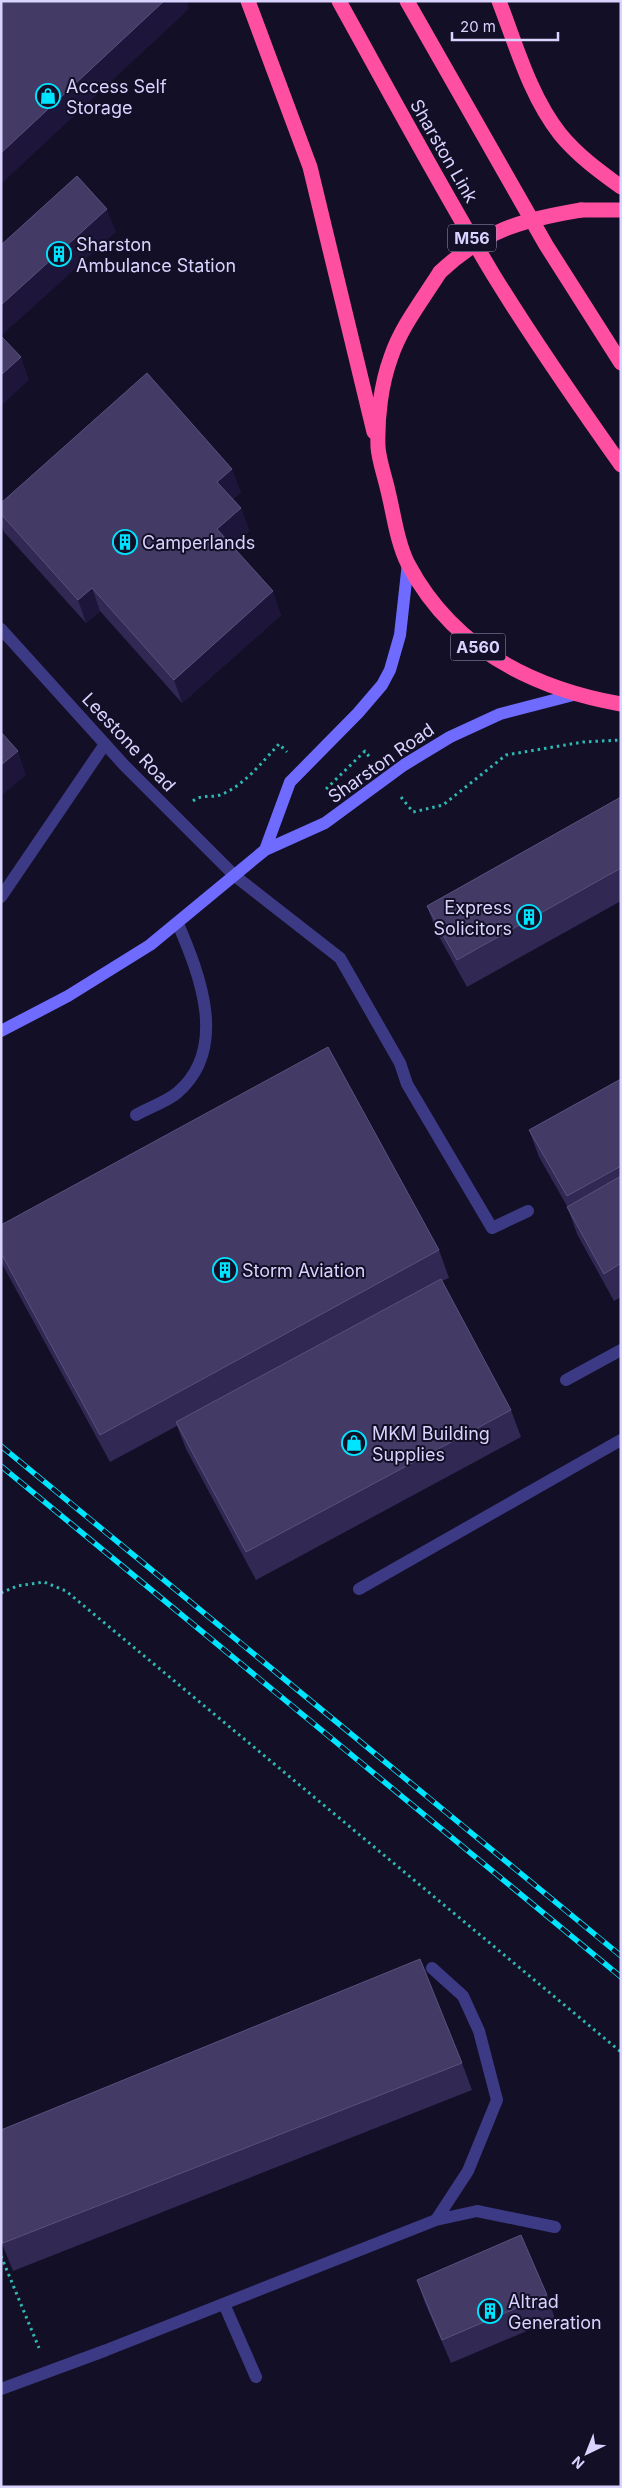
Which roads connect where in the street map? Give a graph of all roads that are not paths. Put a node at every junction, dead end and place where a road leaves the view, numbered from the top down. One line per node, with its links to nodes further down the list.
1 (248, 1): 8 (highway)
2 (339, 1): 9 (highway, Sharston Link / M56)
3 (408, 1): 7 (highway)
4 (499, 1): 5 (highway)
5 (621, 187)
6 (621, 210): 8 (highway, A560, bridge)
7 (621, 363)
8 (378, 448): 10 (highway, A560)
9 (621, 465)
10 (408, 563): 12 (highway, A560); 15 (main road, Sharston Road)
11 (1, 629): 14 (street, Leestone Road)
12 (577, 694): 13 (highway, A560); 15 (main road, Sharston Road)
13 (621, 704)
14 (105, 744): 16 (street, Leestone Road); 17 (street)
15 (265, 850): 16 (main road, Sharston Road)
16 (235, 876): 18 (main road, Sharston Road); 21 (street, Leestone Road)
17 (1, 897)
18 (178, 924): 19 (main road, Sharston Road); 20 (street)
19 (1, 1031)
20 (136, 1115)
21 (528, 1211)
22 (621, 1350): 23 (street)
23 (566, 1380)
24 (621, 1440): 25 (street)
25 (358, 1589)
26 (432, 1968): 27 (street)
27 (436, 2220): 28 (street); 29 (street)
28 (555, 2227)
29 (224, 2304): 30 (street); 31 (street)
30 (256, 2377)
31 (1, 2389)

